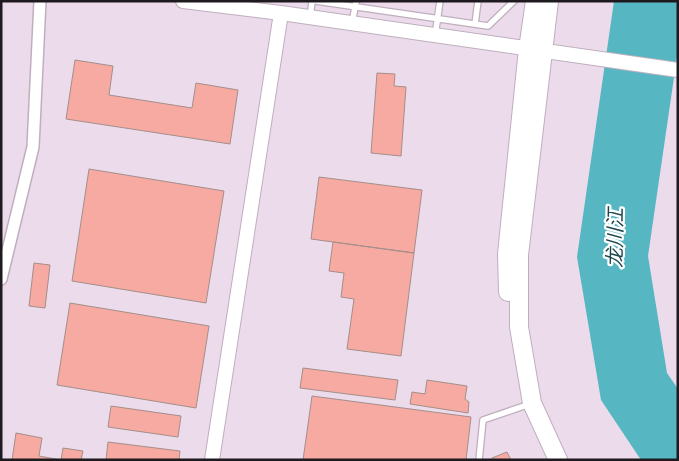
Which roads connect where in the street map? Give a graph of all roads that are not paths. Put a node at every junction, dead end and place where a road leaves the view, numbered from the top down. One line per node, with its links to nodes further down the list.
1 (40, 1): 19 (street)
2 (183, 1): 11 (street)
3 (312, 1): 12 (lane)
4 (316, 1): 10 (lane)
5 (440, 1): 13 (lane)
6 (478, 1): 15 (lane)
7 (514, 1): 15 (lane)
8 (535, 1): 17 (highway)
9 (549, 1): 17 (highway)
10 (355, 4): 13 (lane); 14 (lane)
11 (281, 13): 12 (street); 21 (street)
12 (310, 18): 14 (street)
13 (437, 18): 15 (lane); 16 (lane)
14 (352, 24): 16 (street)
15 (475, 24)
16 (435, 36): 17 (street)
17 (535, 50): 18 (street); 20 (highway)
18 (678, 70)
19 (1, 279)
20 (527, 405): 22 (lane); 23 (highway); 24 (highway)
21 (212, 460)
22 (479, 460)
23 (545, 460)
24 (558, 460)

